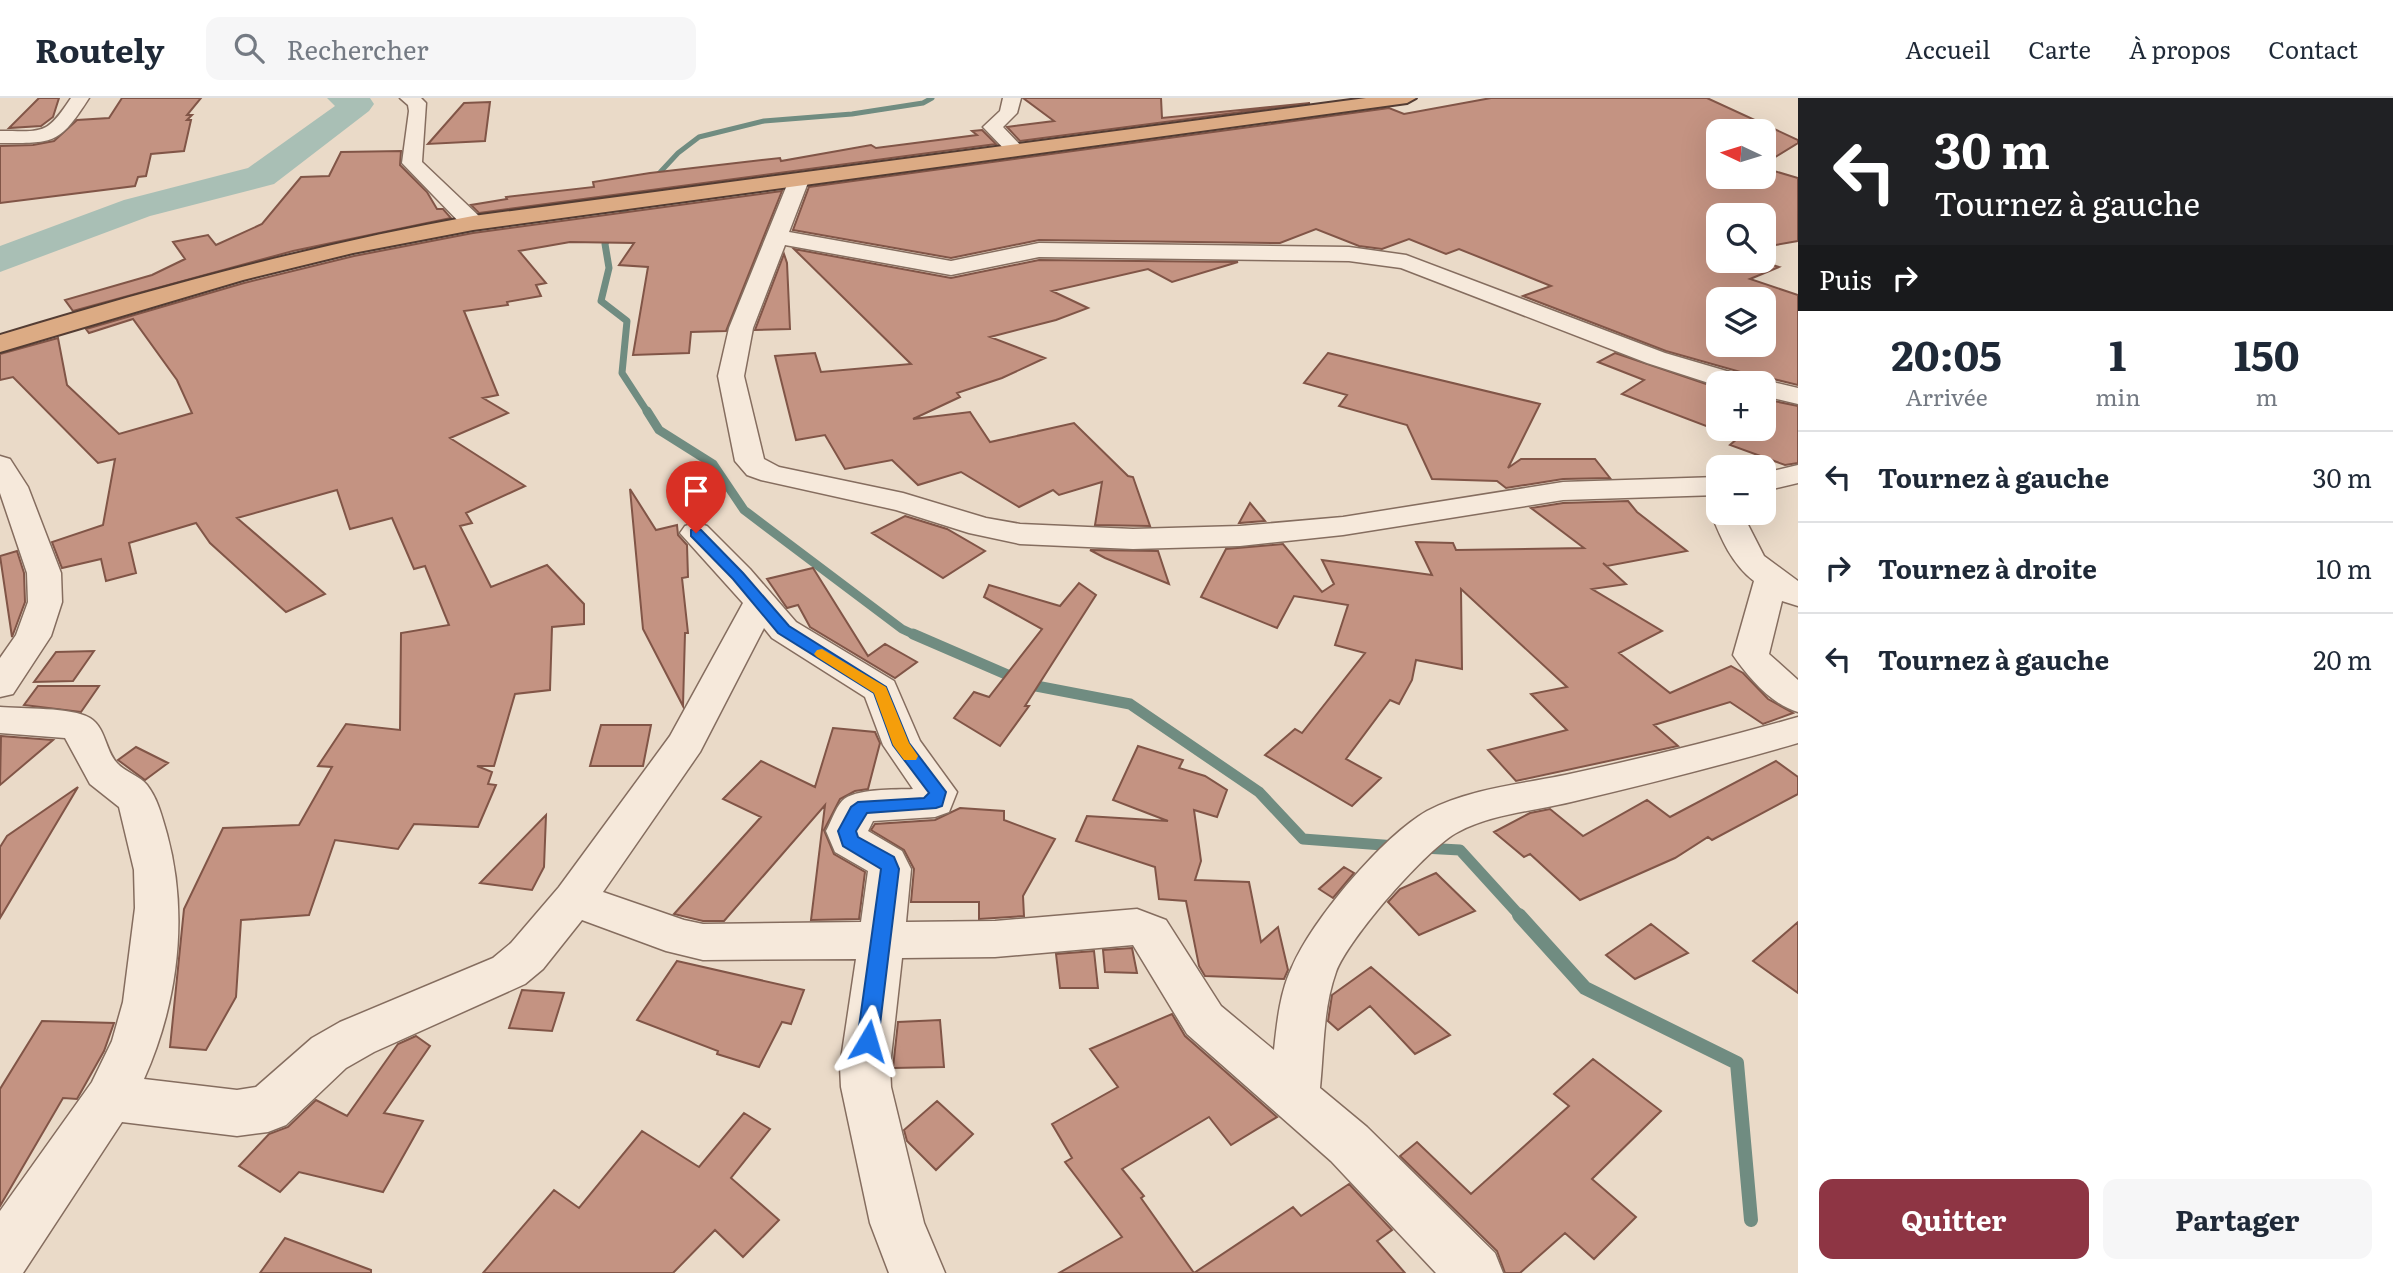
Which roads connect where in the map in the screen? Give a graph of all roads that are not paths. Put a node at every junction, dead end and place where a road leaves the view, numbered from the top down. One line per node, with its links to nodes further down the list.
1 (80, 98): 5 (street)
2 (409, 98): 8 (street)
3 (1012, 98): 6 (street)
4 (1407, 98): 6 (highway)
5 (0, 137)
6 (1016, 150): 7 (highway)
7 (799, 180): 8 (highway); 9 (street)
8 (473, 223): 10 (highway)
9 (778, 237): 11 (street); 17 (street)
10 (0, 344)
11 (1706, 373)
12 (1776, 391): 13 (street)
13 (1798, 396)
14 (0, 465): 22 (street)
15 (1798, 474): 16 (street)
16 (1776, 479)
17 (1706, 494)
18 (1732, 525): 20 (street)
19 (696, 533): 21 (street)
20 (1784, 587): 23 (street)
21 (760, 603): 26 (street); 27 (street)
22 (0, 685)
23 (1798, 700)
24 (0, 720): 29 (street)
25 (1798, 730): 28 (street)
26 (574, 899): 27 (street); 29 (street)
27 (881, 940): 28 (street); 31 (street)
28 (1294, 1094): 32 (street)
29 (110, 1098): 30 (street)
30 (0, 1258)
31 (917, 1273)
32 (1475, 1273)

